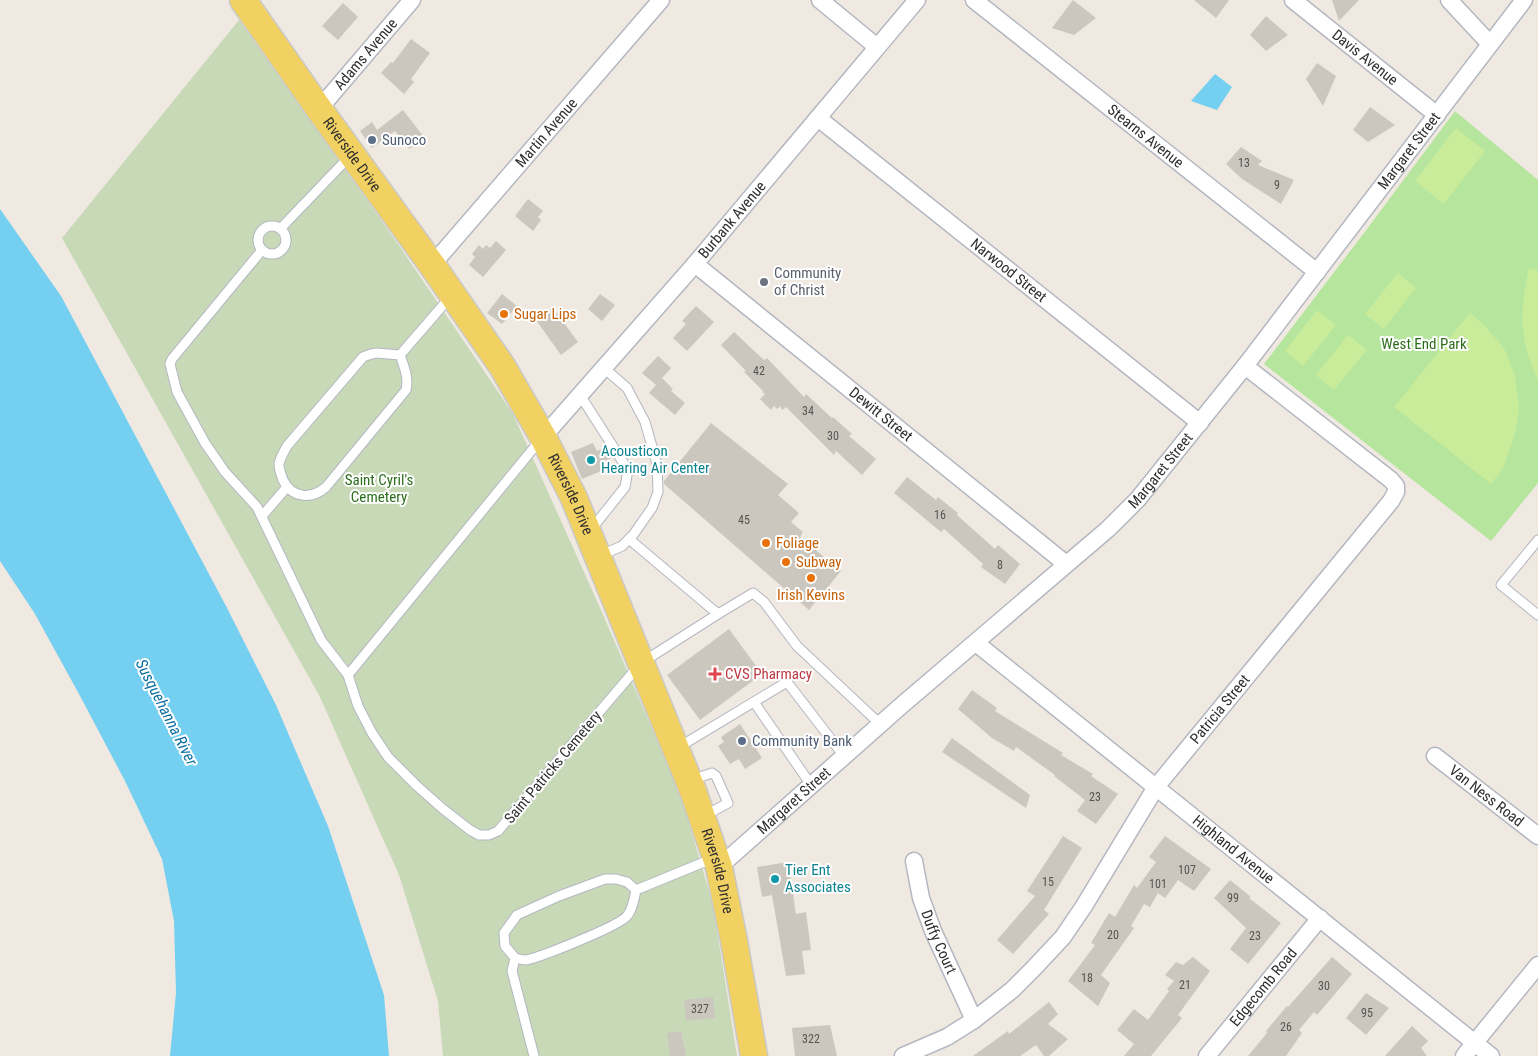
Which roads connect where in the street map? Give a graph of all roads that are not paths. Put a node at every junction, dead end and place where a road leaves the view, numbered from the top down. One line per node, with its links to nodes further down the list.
1 (243, 0): 12 (main road, Riverside Drive)
2 (412, 0): 12 (street, Adams Avenue)
3 (661, 0): 19 (street, Martin Avenue)
4 (820, 0): 11 (street)
5 (917, 0): 11 (street, Burbank Avenue)
6 (974, 0): 20 (street, Stearns Avenue)
7 (1293, 0): 13 (street, Davis Avenue)
8 (1449, 0): 10 (street)
9 (1524, 0): 10 (street, Margaret Street)
10 (1490, 44): 13 (street, Margaret Street)
11 (877, 47): 14 (street, Burbank Avenue)
12 (319, 109): 15 (main road, Riverside Drive)
13 (1437, 115): 20 (street, Margaret Street)
14 (818, 118): 18 (street, Burbank Avenue); 26 (street, Narwood Street)
15 (352, 154): 16 (lane); 19 (main road, Riverside Drive)
16 (281, 228): 17 (lane); 17 (lane)
17 (262, 250): 29 (lane, Saint Patricks Cemetery)
18 (695, 264): 24 (street, Burbank Avenue); 34 (street, Dewitt Street)
19 (432, 265): 21 (main road, Riverside Drive)
20 (1317, 272): 23 (street, Margaret Street)
21 (452, 294): 22 (lane); 27 (main road, Riverside Drive)
22 (400, 355): 28 (lane); 28 (lane)
23 (1245, 366): 26 (street, Margaret Street); 46 (street, Patricia Street)
24 (604, 368): 25 (street, Burbank Avenue); 31 (lane)
25 (580, 395): 27 (street, Burbank Avenue); 30 (lane)
26 (1200, 423): 34 (street, Margaret Street)
27 (543, 437): 30 (main road, Riverside Drive); 39 (lane)
28 (287, 487): 29 (lane)
29 (262, 516): 39 (lane, Saint Patricks Cemetery)
30 (589, 533): 33 (main road, Riverside Drive)
31 (629, 539): 33 (lane); 35 (lane)
32 (1538, 540): 36 (lane)
33 (598, 557): 38 (main road, Riverside Drive)
34 (1066, 564): 37 (street, Margaret Street)
35 (718, 614): 38 (lane, Saint Patricks Cemetery); 41 (lane, Saint Patricks Cemetery)
36 (1538, 615)
37 (976, 643): 41 (street, Margaret Street); 46 (street, Highland Avenue)
38 (641, 663): 39 (lane, Saint Patricks Cemetery); 42 (main road, Riverside Drive)
39 (348, 675)
40 (754, 702): 42 (lane); 43 (lane); 45 (lane)
41 (880, 724): 43 (street, Margaret Street)
42 (676, 749): 49 (main road, Riverside Drive)
43 (844, 756): 45 (street, Margaret Street)
44 (1434, 756): 47 (street, Van Ness Road)
45 (811, 786): 49 (street, Margaret Street)
46 (1156, 787): 51 (street, Highland Avenue); 54 (street, Patricia Street)
47 (1538, 836)
48 (914, 861): 54 (street, Duffy Court)
49 (717, 862): 50 (lane); 57 (main road, Riverside Drive)
50 (636, 890): 52 (lane); 52 (lane)
51 (1320, 918): 55 (street, Highland Avenue); 59 (street, Edgecomb Road)
52 (515, 958): 56 (lane)
53 (1538, 965): 55 (street)
54 (974, 1020): 58 (street, Patricia Street)
55 (1475, 1043): 60 (street); 61 (street, Highland Avenue)
56 (534, 1056)
57 (754, 1056)
58 (904, 1056)
59 (1207, 1056)
60 (1464, 1056)
61 (1491, 1056)

